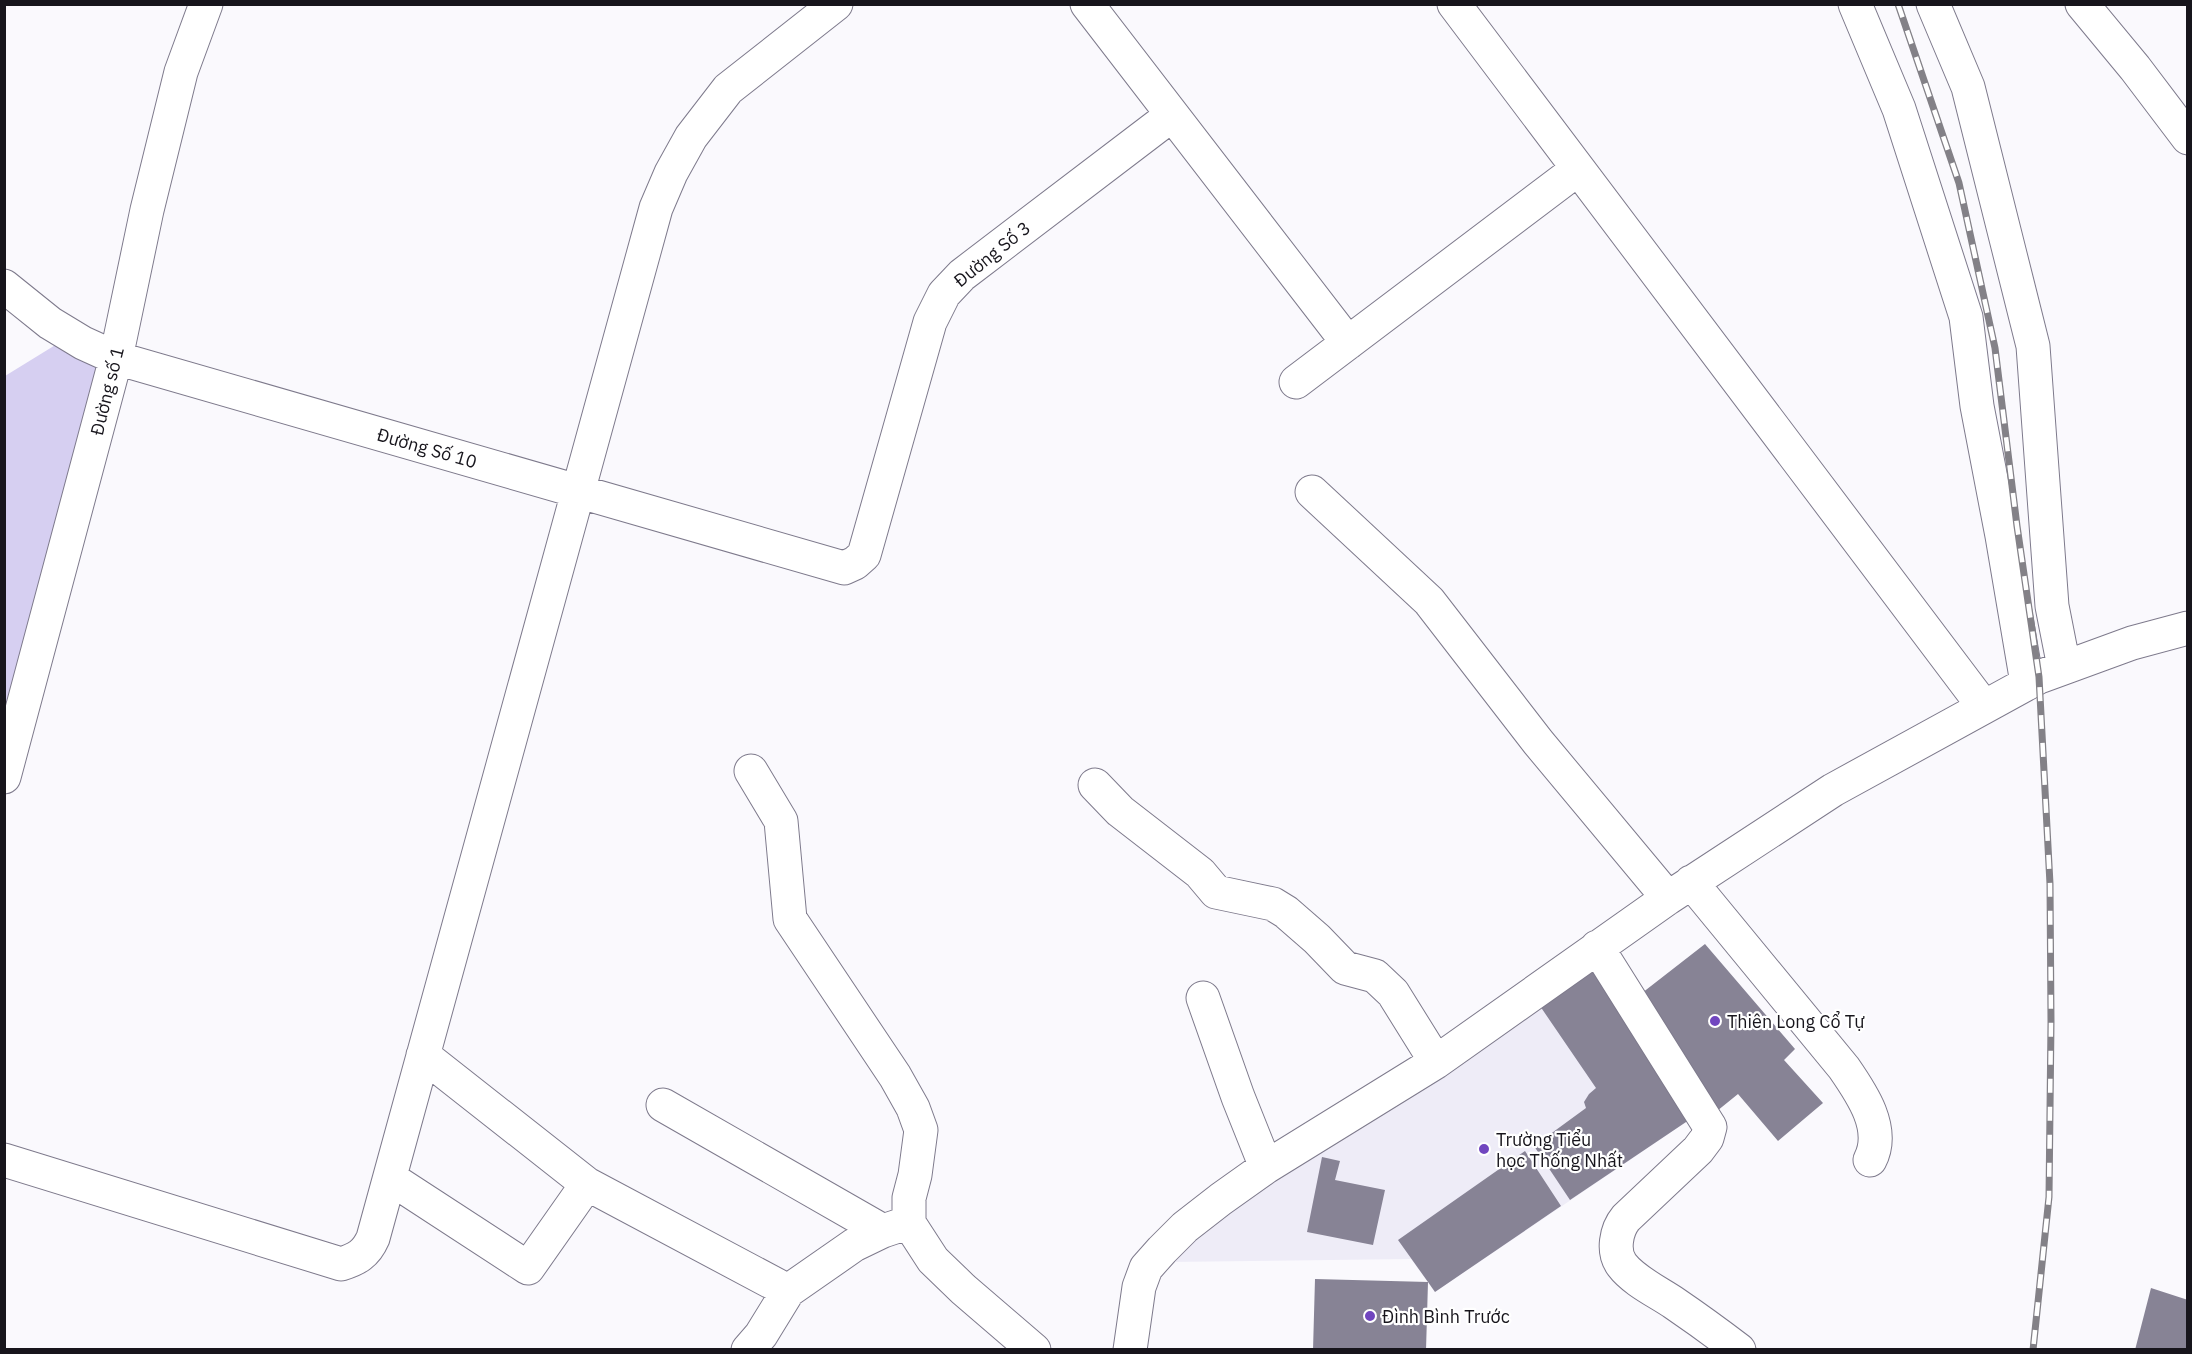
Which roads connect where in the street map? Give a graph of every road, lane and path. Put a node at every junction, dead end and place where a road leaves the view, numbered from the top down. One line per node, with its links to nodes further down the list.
1 (206, 4): 13 (street, Đường số 1)
2 (836, 4): 15 (street)
3 (1087, 4): 8 (street)
4 (1454, 4): 10 (street)
5 (1855, 4): 20 (street)
6 (1933, 4): 19 (street)
7 (2082, 4): 9 (street)
8 (1172, 115): 12 (street); 17 (street, Đường Số 3)
9 (2187, 138)
10 (1578, 169): 12 (street); 21 (street)
11 (4, 286): 13 (street, Đường Số 10)
12 (1348, 343): 14 (street)
13 (116, 358): 15 (street, Đường Số 10); 23 (street, Đường số 1)
14 (1296, 382)
15 (578, 492): 17 (street, Đường Số 10); 28 (street)
16 (1312, 492): 25 (street)
17 (864, 555)
18 (2187, 628): 19 (street)
19 (2064, 667): 20 (street)
20 (2027, 684): 21 (street)
21 (1983, 707): 25 (street)
22 (751, 771): 36 (street)
23 (4, 777)
24 (1095, 785): 29 (street)
25 (1679, 890): 26 (street); 32 (street)
26 (1598, 947): 29 (street); 41 (street)
27 (1203, 998): 33 (street)
28 (423, 1055): 34 (street); 35 (street)
29 (1436, 1062): 33 (street)
30 (663, 1105): 36 (street)
31 (4, 1160): 34 (street)
32 (1870, 1160)
33 (1266, 1167): 40 (street)
34 (390, 1178): 35 (street)
35 (587, 1184): 37 (street)
36 (896, 1227): 37 (street); 39 (street)
37 (788, 1292): 38 (street)
38 (748, 1350)
39 (1034, 1350)
40 (1130, 1350)
41 (1739, 1350)

